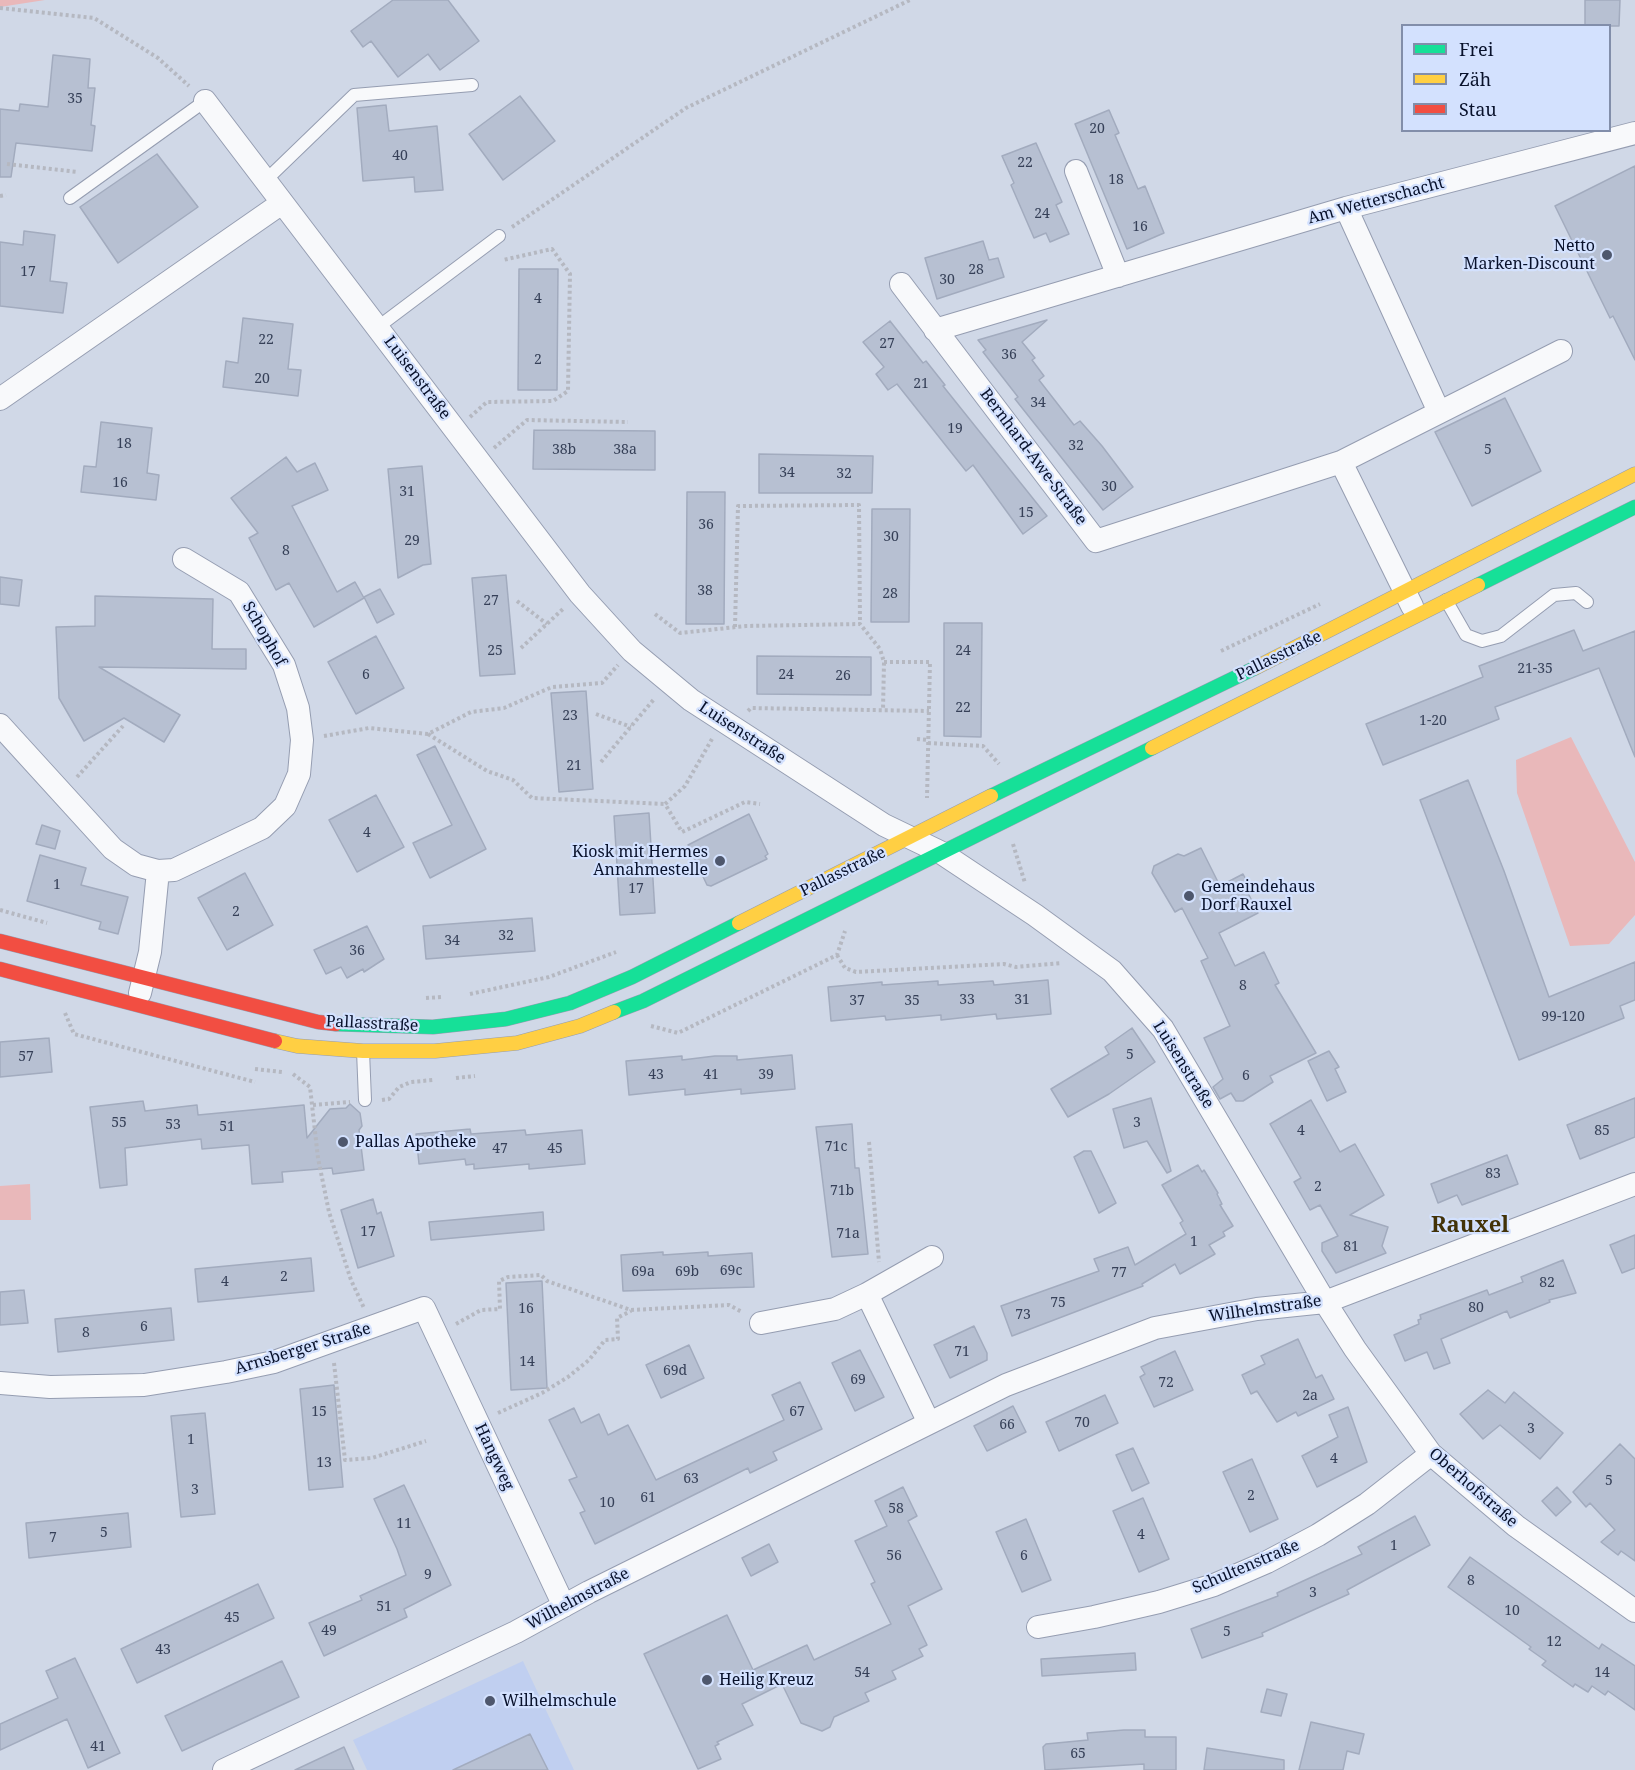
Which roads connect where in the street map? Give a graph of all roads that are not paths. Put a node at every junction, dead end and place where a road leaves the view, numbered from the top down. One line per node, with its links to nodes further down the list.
1 (472, 85): 5 (lane)
2 (205, 101): 5 (street, Luisenstraße); 6 (lane)
3 (1635, 133): 8 (street, Am Wetterschacht)
4 (1076, 171): 10 (street)
5 (265, 181): 7 (street, Luisenstraße)
6 (70, 198)
7 (282, 203): 12 (street, Luisenstraße); 15 (street)
8 (1347, 208): 10 (street, Am Wetterschacht); 16 (street)
9 (499, 236): 12 (lane)
10 (1118, 276): 13 (street, Am Wetterschacht)
11 (901, 284): 13 (street, Bernhard-Awe-Straße)
12 (378, 327): 26 (street, Luisenstraße)
13 (935, 330): 17 (street, Bernhard-Awe-Straße)
14 (1561, 351): 16 (street, Bernhard-Awe-Straße)
15 (0, 399)
16 (1439, 412): 17 (street, Bernhard-Awe-Straße)
17 (1341, 462): 21 (street)
18 (1635, 474): 21 (main road, Pallasstraße)
19 (1635, 507): 22 (main road, Pallasstraße)
20 (184, 559): 28 (street, Schophof)
21 (1405, 592): 24 (street); 26 (main road, Pallasstraße)
22 (1446, 600): 23 (lane); 24 (main road, Pallasstraße)
23 (1587, 602)
24 (1417, 614): 27 (main road, Pallasstraße)
25 (0, 725): 28 (street)
26 (910, 839): 27 (street, Luisenstraße); 33 (main road, Pallasstraße)
27 (940, 852): 34 (main road, Pallasstraße); 39 (street, Luisenstraße)
28 (158, 871): 31 (street)
29 (0, 941): 31 (main road, Pallasstraße)
30 (0, 969): 32 (main road, Pallasstraße)
31 (144, 979): 32 (street); 33 (main road, Pallasstraße)
32 (136, 1006): 34 (main road, Pallasstraße)
33 (362, 1026): 34 (lane)
34 (363, 1051): 35 (lane)
35 (365, 1100)
36 (1635, 1184): 39 (street, Wilhelmstraße)
37 (932, 1257): 38 (street)
38 (877, 1288): 41 (street); 43 (street)
39 (1324, 1302): 43 (street, Wilhelmstraße); 44 (street, Oberhofstraße)
40 (424, 1308): 42 (street, Arnsberger Straße); 45 (street, Hangweg)
41 (761, 1323)
42 (0, 1383)
43 (929, 1423): 45 (street, Wilhelmstraße)
44 (1431, 1454): 46 (street, Oberhofstraße); 47 (street, Schultenstraße)
45 (564, 1606): 48 (street, Wilhelmstraße)
46 (1635, 1611)
47 (1038, 1627)
48 (224, 1770)

